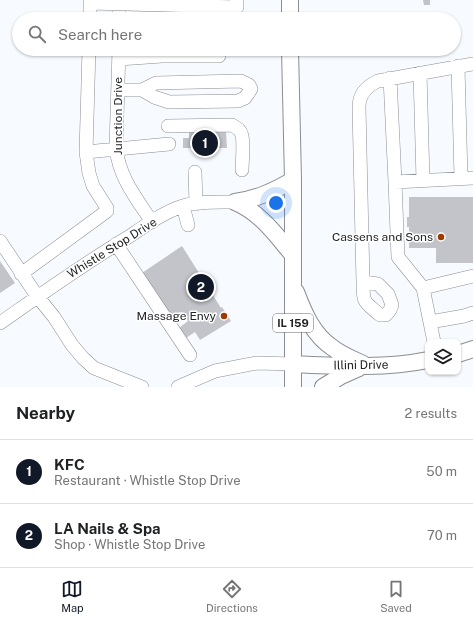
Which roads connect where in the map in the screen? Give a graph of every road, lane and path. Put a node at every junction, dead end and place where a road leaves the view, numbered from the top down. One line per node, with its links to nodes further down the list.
1 (237, 0): 5 (street)
2 (290, 0): 8 (main road)
3 (90, 1): 4 (street); 6 (street)
4 (119, 1): 5 (street); 7 (street)
5 (151, 2)
6 (90, 12)
7 (119, 12)
8 (290, 12)
9 (89, 56): 21 (street)
10 (119, 56): 16 (street, Junction Drive)
11 (290, 56): 25 (main road, IL 159)
12 (473, 64): 13 (street)
13 (458, 66): 14 (street); 24 (street)
14 (420, 73): 15 (street); 26 (street)
15 (390, 78): 27 (street); 38 (street)
16 (118, 90): 17 (street); 20 (street, Junction Drive)
17 (142, 90): 17 (street)
18 (168, 126): 22 (street)
19 (169, 144): 20 (street)
20 (116, 148): 21 (street); 31 (street, Junction Drive)
21 (86, 152): 36 (street)
22 (242, 170)
23 (195, 172): 29 (street)
24 (467, 178): 26 (street)
25 (292, 180): 28 (main road, Whistle Stop Drive); 35 (main road, IL 159)
26 (423, 180): 27 (street)
27 (395, 182): 40 (street)
28 (235, 202): 29 (street, Whistle Stop Drive); 35 (main road)
29 (196, 204): 30 (street, Whistle Stop Drive)
30 (183, 206): 31 (street, Whistle Stop Drive); 32 (street)
31 (152, 222): 34 (street, Whistle Stop Drive)
32 (188, 225)
33 (0, 241): 36 (street)
34 (116, 244): 41 (street, Whistle Stop Drive); 48 (street)
35 (293, 255): 39 (main road, IL 159)
36 (21, 274): 41 (street)
37 (473, 276): 40 (street)
38 (362, 282)
39 (293, 283): 50 (main road, IL 159); 51 (main road)
40 (423, 288): 43 (street)
41 (37, 296): 44 (street, Whistle Stop Drive); 52 (street)
42 (473, 312): 43 (street)
43 (430, 322): 45 (street)
44 (0, 323)
45 (433, 339)
46 (473, 349): 47 (main road)
47 (461, 353)
48 (190, 355)
49 (425, 360): 51 (main road, Illini Drive)
50 (293, 364): 51 (main road, Illini Drive); 53 (street); 54 (main road)
51 (366, 365): 55 (main road)
52 (142, 387)
53 (178, 387)
54 (293, 387)
55 (323, 387)

